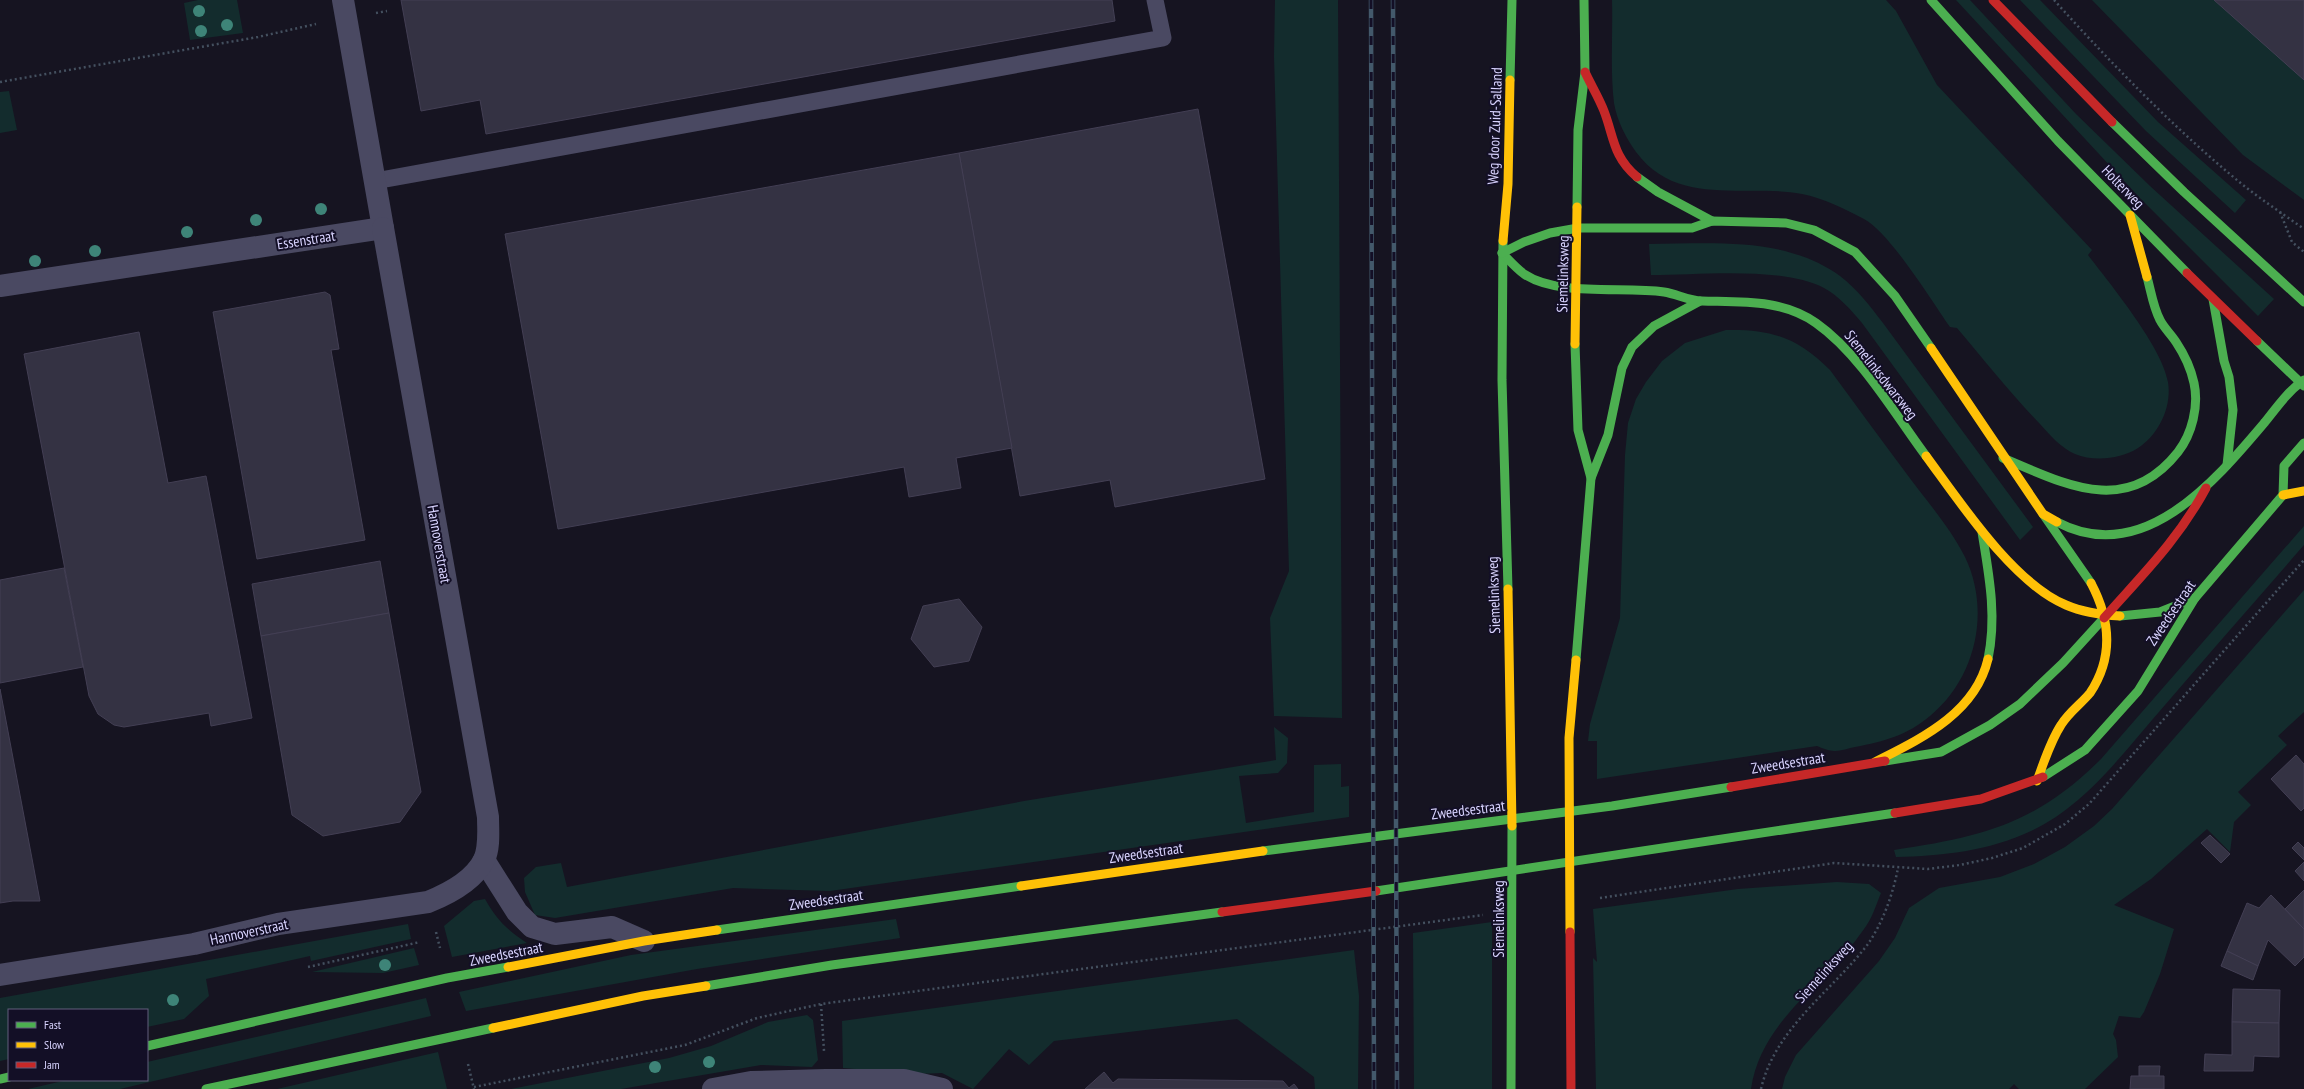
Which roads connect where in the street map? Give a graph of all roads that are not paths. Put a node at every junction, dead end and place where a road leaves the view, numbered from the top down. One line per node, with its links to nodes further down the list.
1 (1155, 0): 8 (lane)
2 (1512, 0): 13 (main road, Weg door Zuid-Salland)
3 (1584, 0): 7 (main road)
4 (1931, 0): 9 (main road, Holterweg)
5 (1993, 0): 18 (main road)
6 (344, 8): 8 (street)
7 (1585, 72): 10 (main road); 12 (main road)
8 (375, 181): 11 (street)
9 (2129, 213): 16 (main road, Holterweg); 21 (main road)
10 (1712, 221): 12 (main road); 21 (main road)
11 (383, 228): 14 (street, Essenstraat); 33 (street, Hannoverstraat)
12 (1578, 228): 13 (main road, Siemelinksweg); 15 (main road, Siemelinksweg)
13 (1502, 253): 15 (main road, Siemelinksdwarsweg); 40 (main road, Siemelinksweg)
14 (0, 286)
15 (1576, 288): 17 (main road, Siemelinksdwarsweg); 23 (main road, Siemelinksweg)
16 (2213, 299): 19 (main road, Holterweg); 22 (main road)
17 (1700, 301): 23 (main road); 28 (main road, Siemelinksdwarsweg)
18 (2304, 302)
19 (2303, 383): 22 (main road, Zweedsestraat)
20 (2304, 443): 26 (main road)
21 (2003, 458): 27 (main road)
22 (2227, 465): 24 (main road, Zweedsestraat)
23 (1591, 478): 41 (main road, Siemelinksweg)
24 (2206, 488): 27 (main road, Zweedsestraat); 30 (main road, Zweedsestraat)
25 (2304, 491): 26 (main road)
26 (2283, 495): 29 (main road, Zweedsestraat)
27 (2043, 514): 30 (main road)
28 (1982, 532): 30 (main road, Siemelinksdwarsweg); 31 (main road)
29 (2195, 598): 30 (main road, Siemelinksdwarsweg); 32 (main road, Zweedsestraat)
30 (2106, 615): 31 (main road, Zweedsestraat); 32 (main road)
31 (1875, 762): 34 (main road, Zweedsestraat)
32 (2036, 781): 37 (main road, Zweedsestraat)
33 (484, 860): 34 (street); 35 (street, Hannoverstraat)
34 (644, 941): 36 (main road, Zweedsestraat)
35 (0, 975)
36 (148, 1046)
37 (206, 1089)
38 (713, 1089): 39 (street)
39 (942, 1089)
40 (1512, 1089)
41 (1570, 1089)

